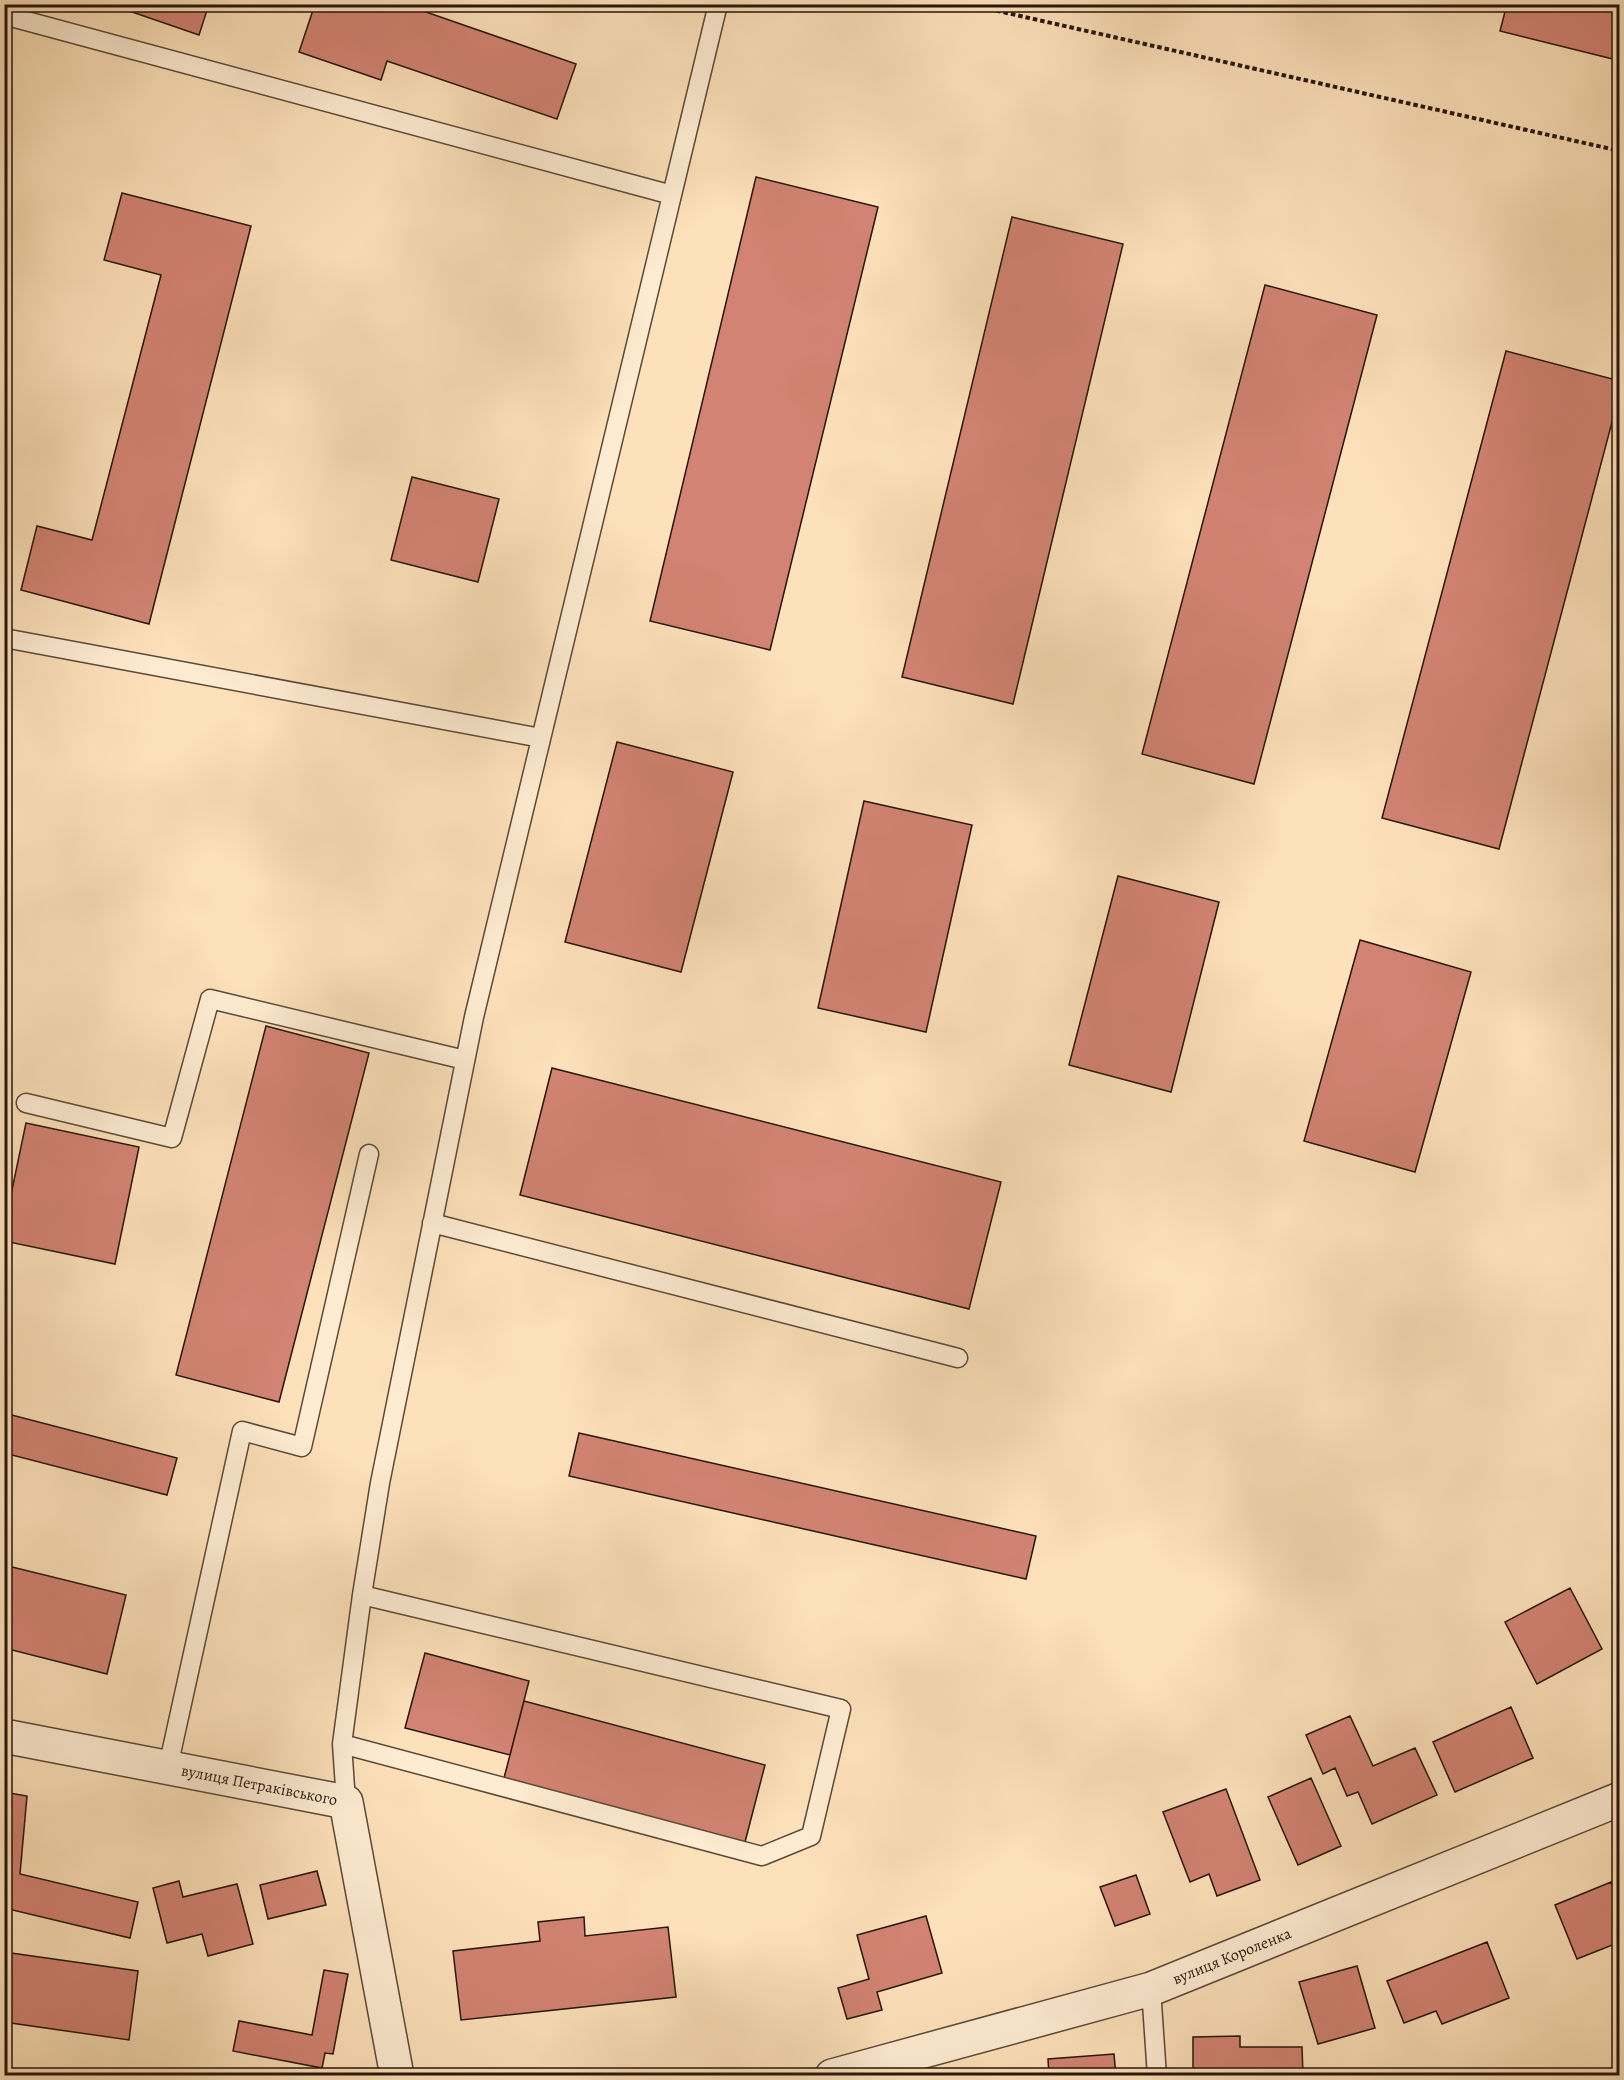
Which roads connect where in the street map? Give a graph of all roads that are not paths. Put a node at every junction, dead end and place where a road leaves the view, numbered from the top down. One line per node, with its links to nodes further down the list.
1 (718, 4): 3 (lane)
2 (4, 15): 3 (lane)
3 (672, 195): 5 (lane)
4 (4, 638): 5 (lane)
5 (541, 738): 6 (lane)
6 (465, 1060): 7 (lane); 9 (lane)
7 (26, 1103)
8 (369, 1154): 14 (lane)
9 (432, 1223): 10 (lane); 11 (lane)
10 (958, 1358)
11 (362, 1595): 13 (lane); 13 (lane)
12 (4, 1736): 14 (street, вулиця Петраківського)
13 (342, 1744): 16 (lane)
14 (168, 1767): 16 (street, вулиця Петраківського)
15 (1620, 1799): 17 (street, вулиця Короленка)
16 (346, 1802): 18 (street, вулиця Петраківського)
17 (1151, 1989): 19 (street, вулиця Короленка); 20 (lane)
18 (397, 2076)
19 (832, 2076)
20 (1157, 2076)

